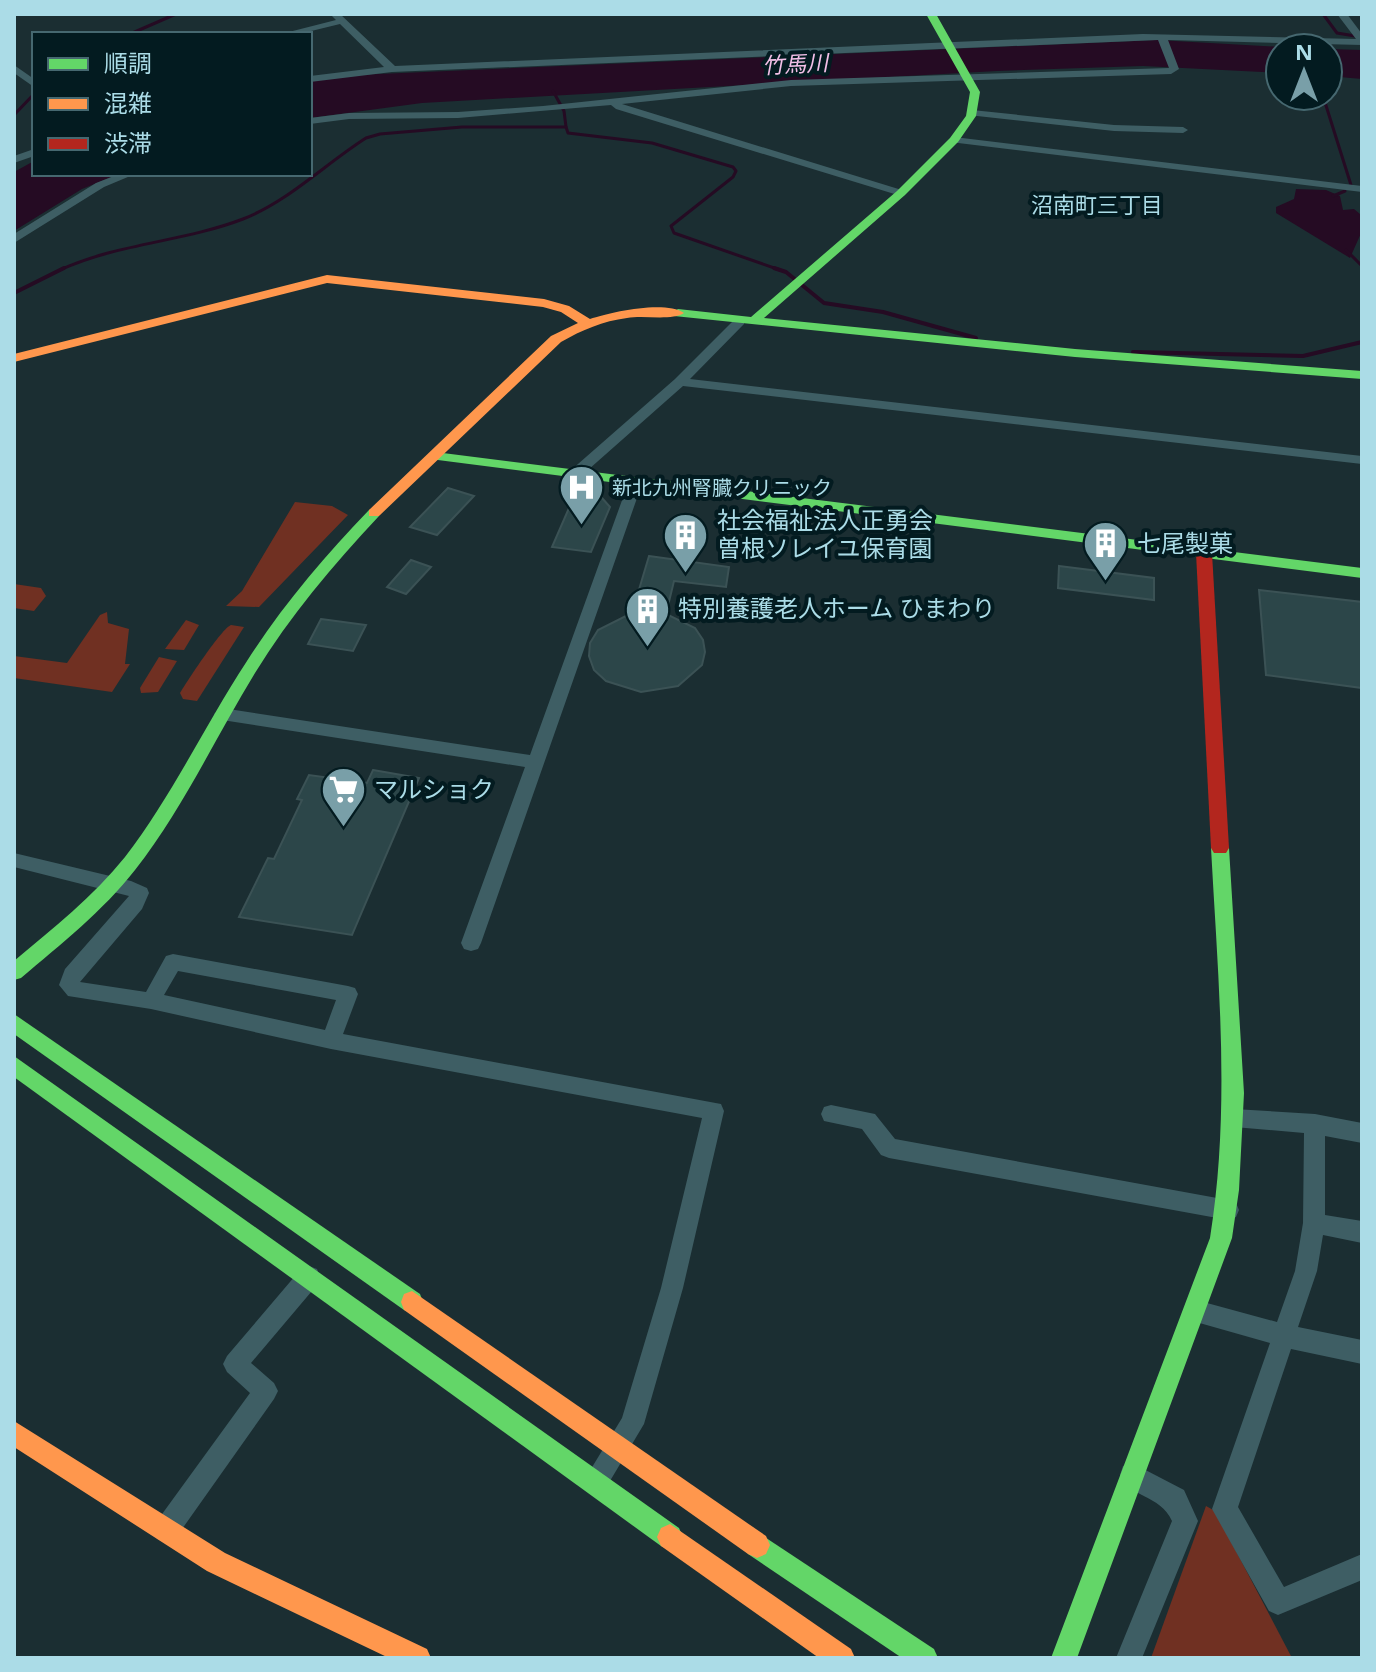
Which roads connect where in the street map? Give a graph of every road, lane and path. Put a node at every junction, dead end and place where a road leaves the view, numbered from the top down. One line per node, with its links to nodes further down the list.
1 (931, 14): 7 (street)
2 (1342, 14): 6 (street)
3 (339, 18): 4 (street); 9 (street)
4 (293, 32)
5 (1163, 39): 6 (street); 7 (street); 10 (street)
6 (1362, 41)
7 (951, 44): 9 (street); 10 (street)
8 (14, 68): 12 (street)
9 (392, 69): 11 (street)
10 (969, 75): 13 (street); 14 (street)
11 (312, 79)
12 (32, 82)
13 (614, 102): 15 (street); 20 (street)
14 (972, 113): 16 (street); 17 (street)
15 (312, 121)
16 (1183, 130)
17 (954, 140): 19 (street); 20 (street)
18 (124, 176): 21 (street)
19 (1362, 189)
20 (901, 193): 22 (street)
21 (14, 239)
22 (746, 321): 23 (street); 25 (street); 26 (street)
23 (586, 322): 24 (street); 27 (street)
24 (14, 358)
25 (1362, 375)
26 (680, 382): 28 (street); 29 (street)
27 (435, 456): 29 (street); 33 (street)
28 (1362, 460)
29 (575, 474): 30 (street)
30 (636, 481): 31 (street); 34 (street)
31 (1204, 553): 32 (street); 44 (street)
32 (1362, 573)
33 (222, 714): 34 (street); 36 (street)
34 (536, 762): 37 (street)
35 (14, 860): 36 (street)
36 (112, 884): 38 (street); 39 (street)
37 (471, 943)
38 (14, 972)
39 (151, 1001): 41 (street); 41 (street)
40 (14, 1023): 55 (street)
41 (331, 1040): 55 (street)
42 (14, 1065): 50 (street)
43 (831, 1114): 47 (street)
44 (1234, 1118): 45 (street); 47 (street)
45 (1315, 1124): 46 (street); 48 (street)
46 (1362, 1133)
47 (1228, 1210): 51 (street)
48 (1314, 1223): 49 (street); 52 (street)
49 (1362, 1232)
50 (309, 1277): 57 (street); 58 (street)
51 (1196, 1311): 52 (street); 56 (street)
52 (1285, 1336): 53 (street); 59 (street)
53 (1362, 1352)
54 (15, 1436): 58 (street)
55 (618, 1447): 57 (street); 62 (street)
56 (1132, 1475): 63 (street); 64 (street)
57 (595, 1482): 61 (street)
58 (166, 1530): 60 (street)
59 (1362, 1567)
60 (418, 1658)
61 (842, 1658)
62 (925, 1658)
63 (1064, 1658)
64 (1129, 1658)

